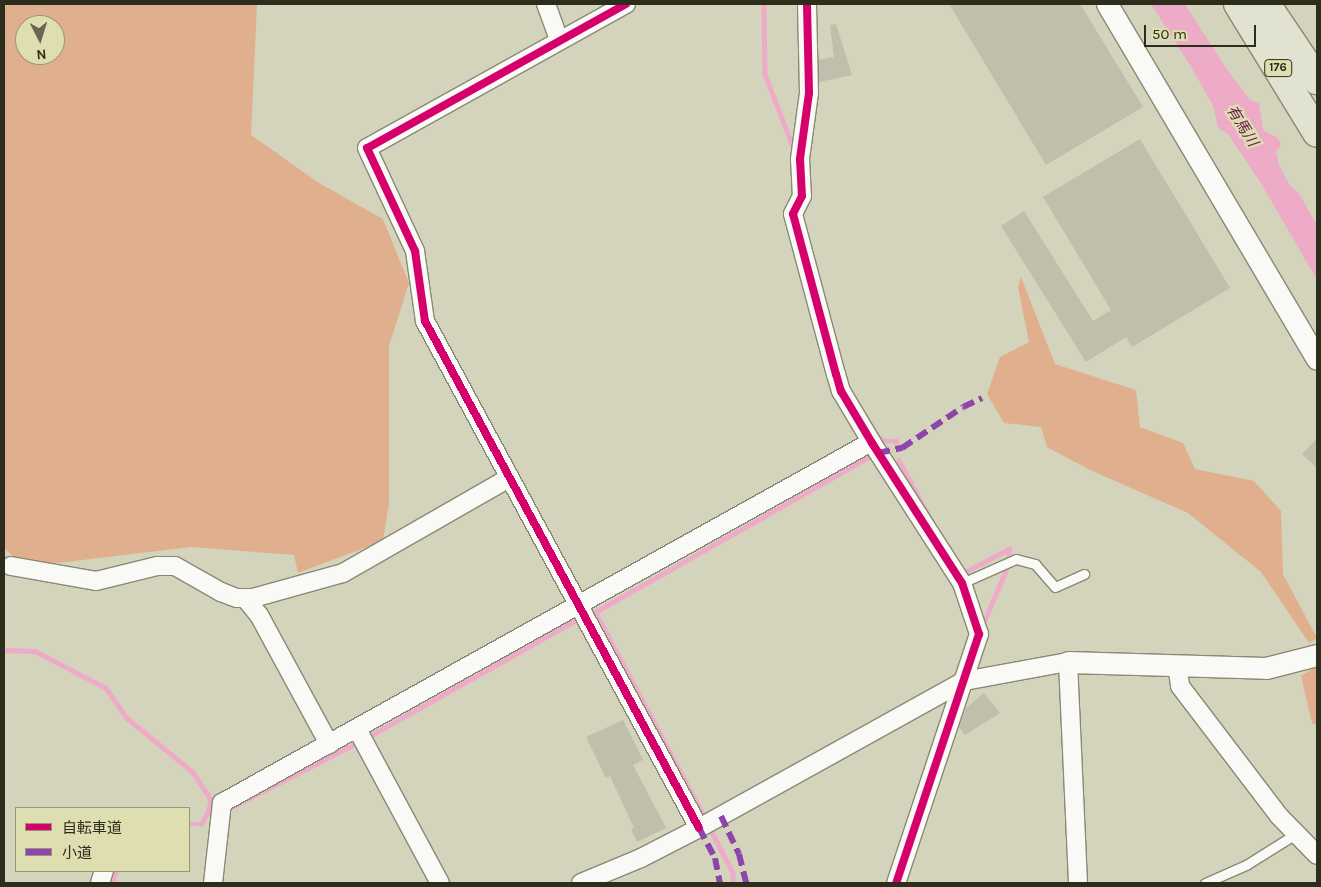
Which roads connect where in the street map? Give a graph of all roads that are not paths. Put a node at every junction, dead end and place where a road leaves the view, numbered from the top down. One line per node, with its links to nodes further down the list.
1 (546, 4): 7 (street)
2 (626, 4): 7 (street)
3 (807, 4): 11 (street)
4 (1107, 4): 10 (street)
5 (1238, 4): 9 (highway, 176)
6 (1266, 4): 8 (highway, 176)
7 (559, 40): 12 (street)
8 (1317, 80)
9 (1317, 132)
10 (1317, 359)
11 (873, 445): 15 (street); 17 (street)
12 (508, 478): 16 (street); 17 (street)
13 (11, 566): 16 (street)
14 (1084, 574): 15 (lane)
15 (962, 583): 21 (street)
16 (245, 598): 23 (street)
17 (578, 608): 22 (street); 24 (street)
18 (1317, 655): 20 (street)
19 (1068, 662): 20 (street); 21 (street); 31 (street)
20 (1177, 666): 25 (street)
21 (964, 681): 24 (street); 30 (street)
22 (357, 729): 23 (street); 28 (street)
23 (329, 744): 27 (street)
24 (699, 828): 29 (street)
25 (1297, 833): 26 (street); 32 (lane)
26 (1317, 855)
27 (213, 883)
28 (440, 883)
29 (581, 883)
30 (896, 883)
31 (1078, 883)
32 (1205, 883)

